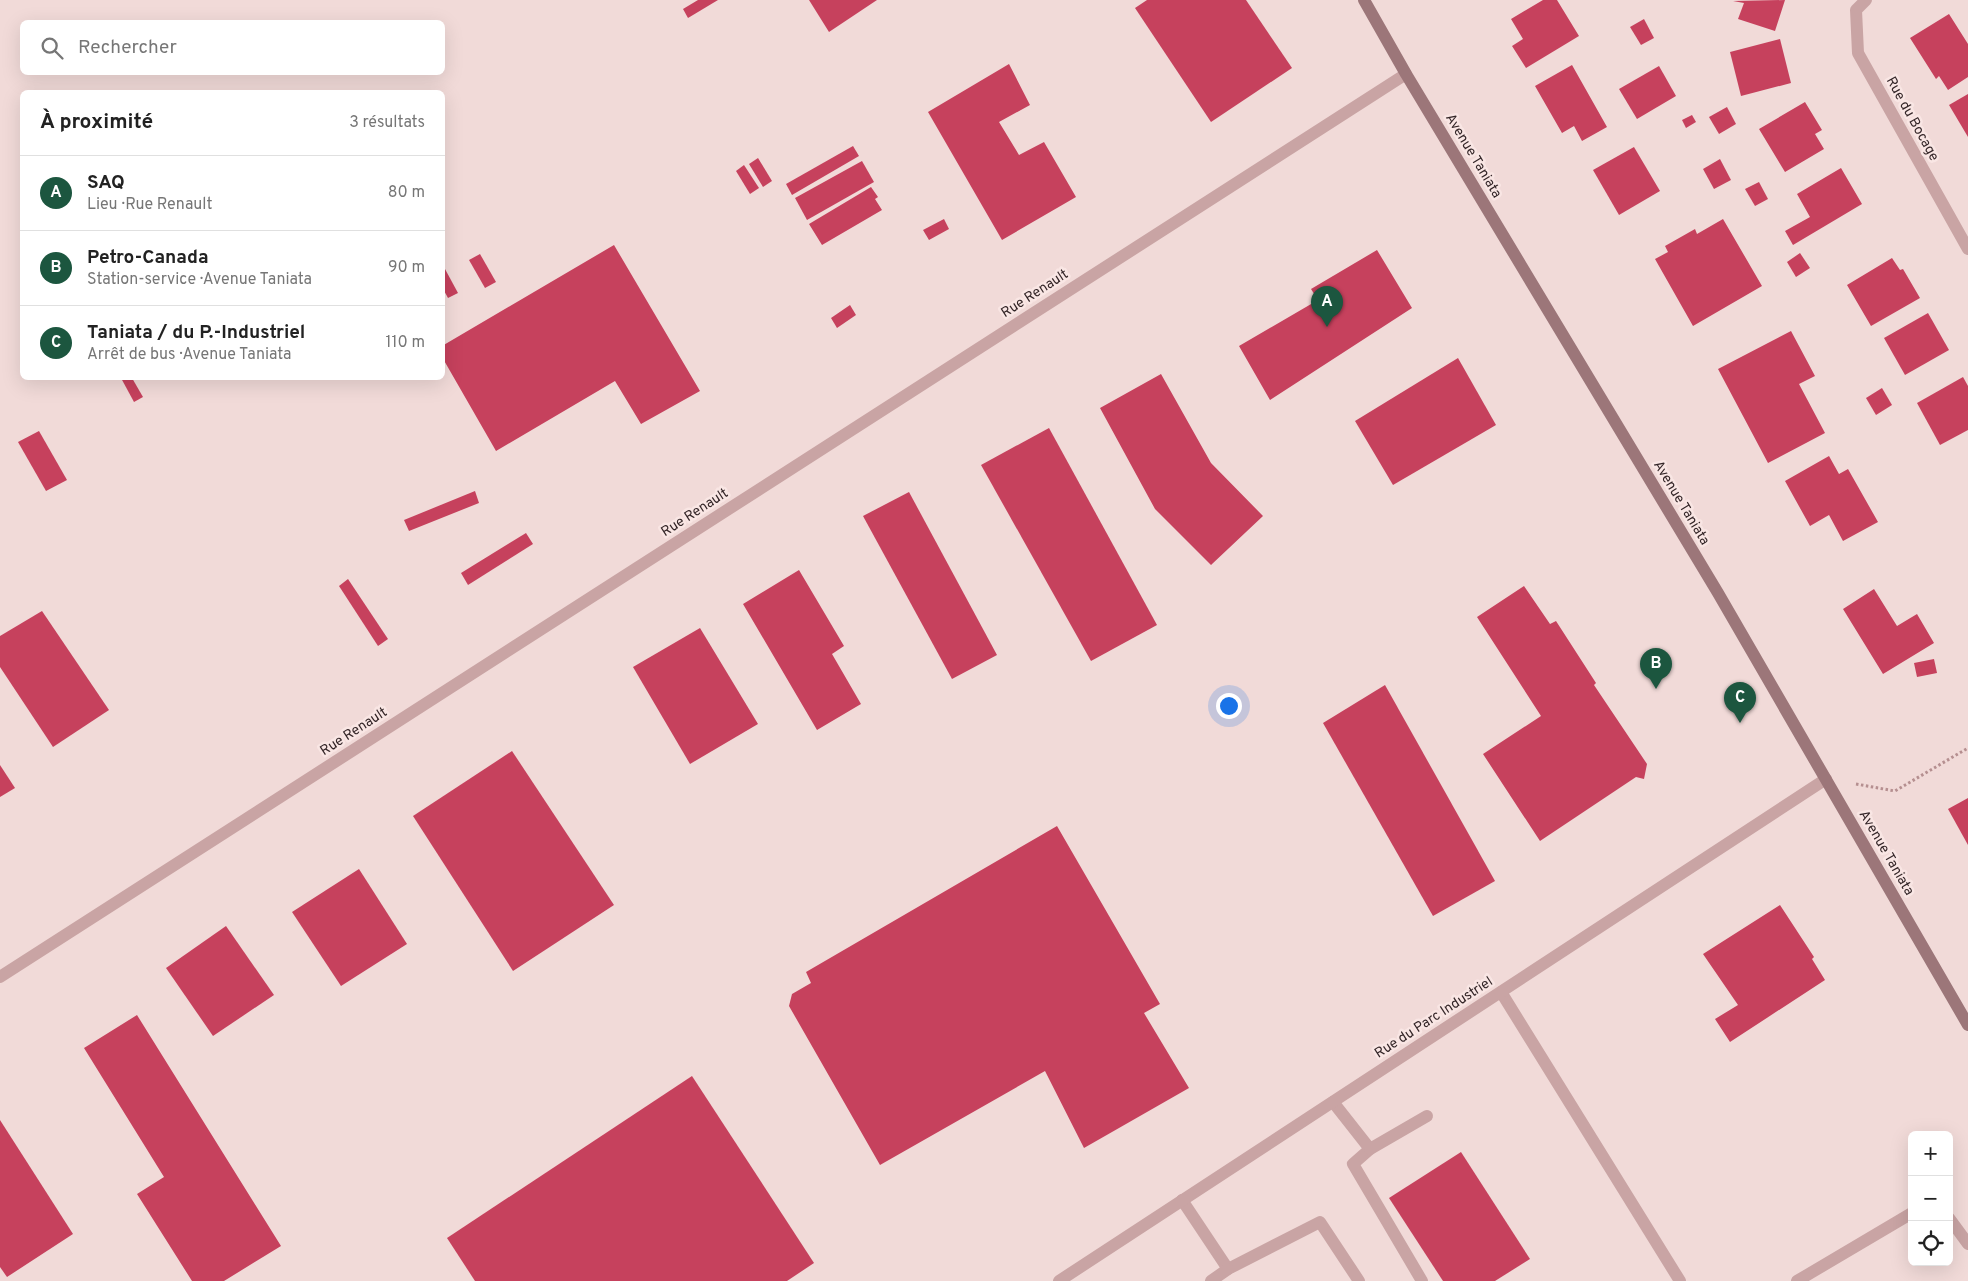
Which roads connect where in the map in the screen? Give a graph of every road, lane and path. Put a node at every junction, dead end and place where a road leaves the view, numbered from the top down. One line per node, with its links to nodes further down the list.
1 (1364, 0): 3 (main road, Avenue Taniata)
2 (1866, 0): 4 (street, Rue du Bocage)
3 (1406, 74): 6 (main road, Avenue Taniata); 7 (street, Rue Renault)
4 (1968, 249)
5 (1968, 748): 6 (path)
6 (1826, 779): 8 (street, Rue du Parc Industriel); 9 (main road, Avenue Taniata)
7 (0, 977)
8 (1501, 992): 10 (street, Rue du Parc Industriel); 22 (street)
9 (1968, 1024)
10 (1333, 1102): 12 (street); 13 (street, Rue du Parc Industriel)
11 (1427, 1116): 12 (street)
12 (1370, 1149): 21 (street)
13 (1182, 1200): 17 (street); 18 (street, Rue du Parc Industriel)
14 (1908, 1215): 23 (street)
15 (1951, 1221): 16 (street)
16 (1968, 1244)
17 (1228, 1269): 19 (street); 20 (street)
18 (1062, 1280)
19 (1211, 1281)
20 (1359, 1281)
21 (1422, 1281)
22 (1680, 1281)
23 (1797, 1281)

